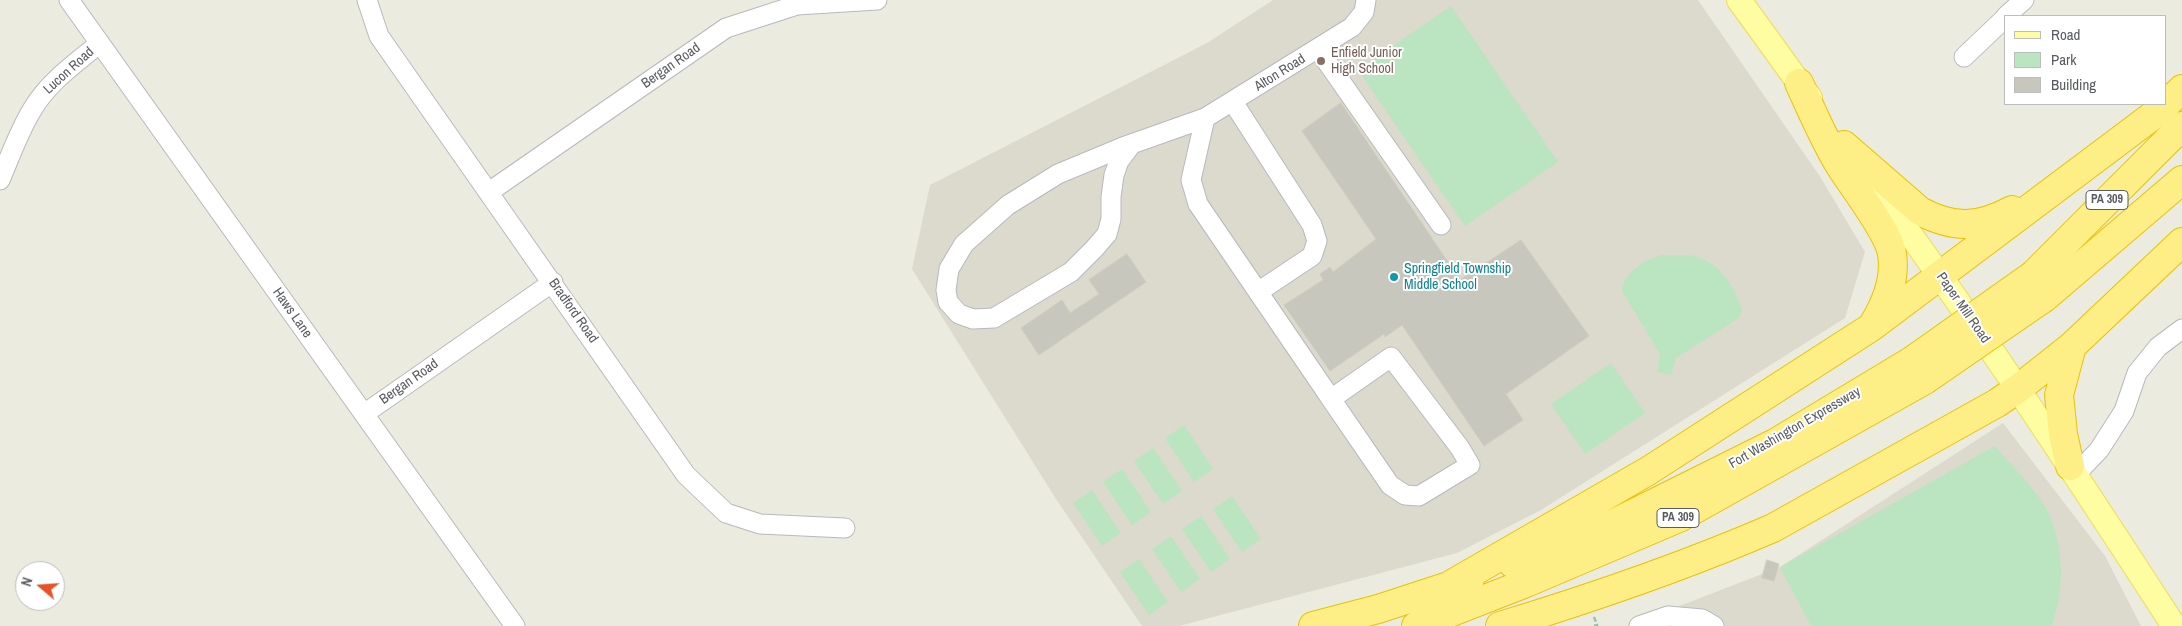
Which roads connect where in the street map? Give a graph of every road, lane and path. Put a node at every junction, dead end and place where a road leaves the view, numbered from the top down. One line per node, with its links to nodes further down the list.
1 (69, 0): 9 (street, Haws Lane)
2 (367, 0): 24 (street, Bradford Road)
3 (876, 0): 24 (street, Bergan Road)
4 (1366, 0): 10 (street, Alton Road)
5 (1739, 0): 12 (main road, Paper Mill Road)
6 (2024, 0): 7 (street)
7 (2008, 15)
8 (2004, 19): 11 (street)
9 (100, 43): 22 (street, Lucon Road); 37 (street, Haws Lane)
10 (1318, 49): 14 (street, Alton Road); 25 (street)
11 (1964, 57)
12 (1799, 83): 20 (main road, Paper Mill Road); 31 (highway)
13 (2182, 89): 15 (highway)
14 (1233, 102): 17 (street, Alton Road); 30 (street)
15 (2167, 103)
16 (2165, 105): 21 (highway)
17 (1205, 118): 19 (street, Alton Road); 30 (street)
18 (2182, 126): 29 (highway, Fort Washington Expressway / PA 309)
19 (1131, 145): 19 (street, Alton Road)
20 (1844, 145): 21 (highway); 27 (main road, Paper Mill Road)
21 (2070, 178): 27 (highway)
22 (0, 180)
23 (2182, 180): 29 (highway, Fort Washington Expressway / PA 309)
24 (489, 192): 28 (street, Bradford Road)
25 (1441, 225)
26 (2182, 242): 33 (highway)
27 (1940, 275): 31 (highway); 35 (main road, Paper Mill Road)
28 (553, 282): 37 (street, Bergan Road); 39 (street, Bradford Road)
29 (2038, 286): 34 (highway, Fort Washington Expressway / PA 309, bridge)
30 (1258, 292): 36 (street)
31 (1870, 328): 40 (highway)
32 (2182, 329): 38 (street)
33 (2072, 346): 35 (highway); 38 (highway)
34 (1919, 370): 40 (highway, Fort Washington Expressway / PA 309); 43 (highway, PA 309)
35 (2019, 388): 38 (main road, Paper Mill Road); 44 (highway)
36 (1332, 399): 36 (street)
37 (364, 414): 41 (street, Haws Lane)
38 (2073, 470): 47 (main road, Paper Mill Road)
39 (844, 528)
40 (1452, 584): 42 (highway, Fort Washington Expressway / PA 309)
41 (515, 626)
42 (1313, 626)
43 (1416, 626)
44 (1500, 626)
45 (1639, 626): 46 (street)
46 (1714, 626)
47 (2174, 626)

